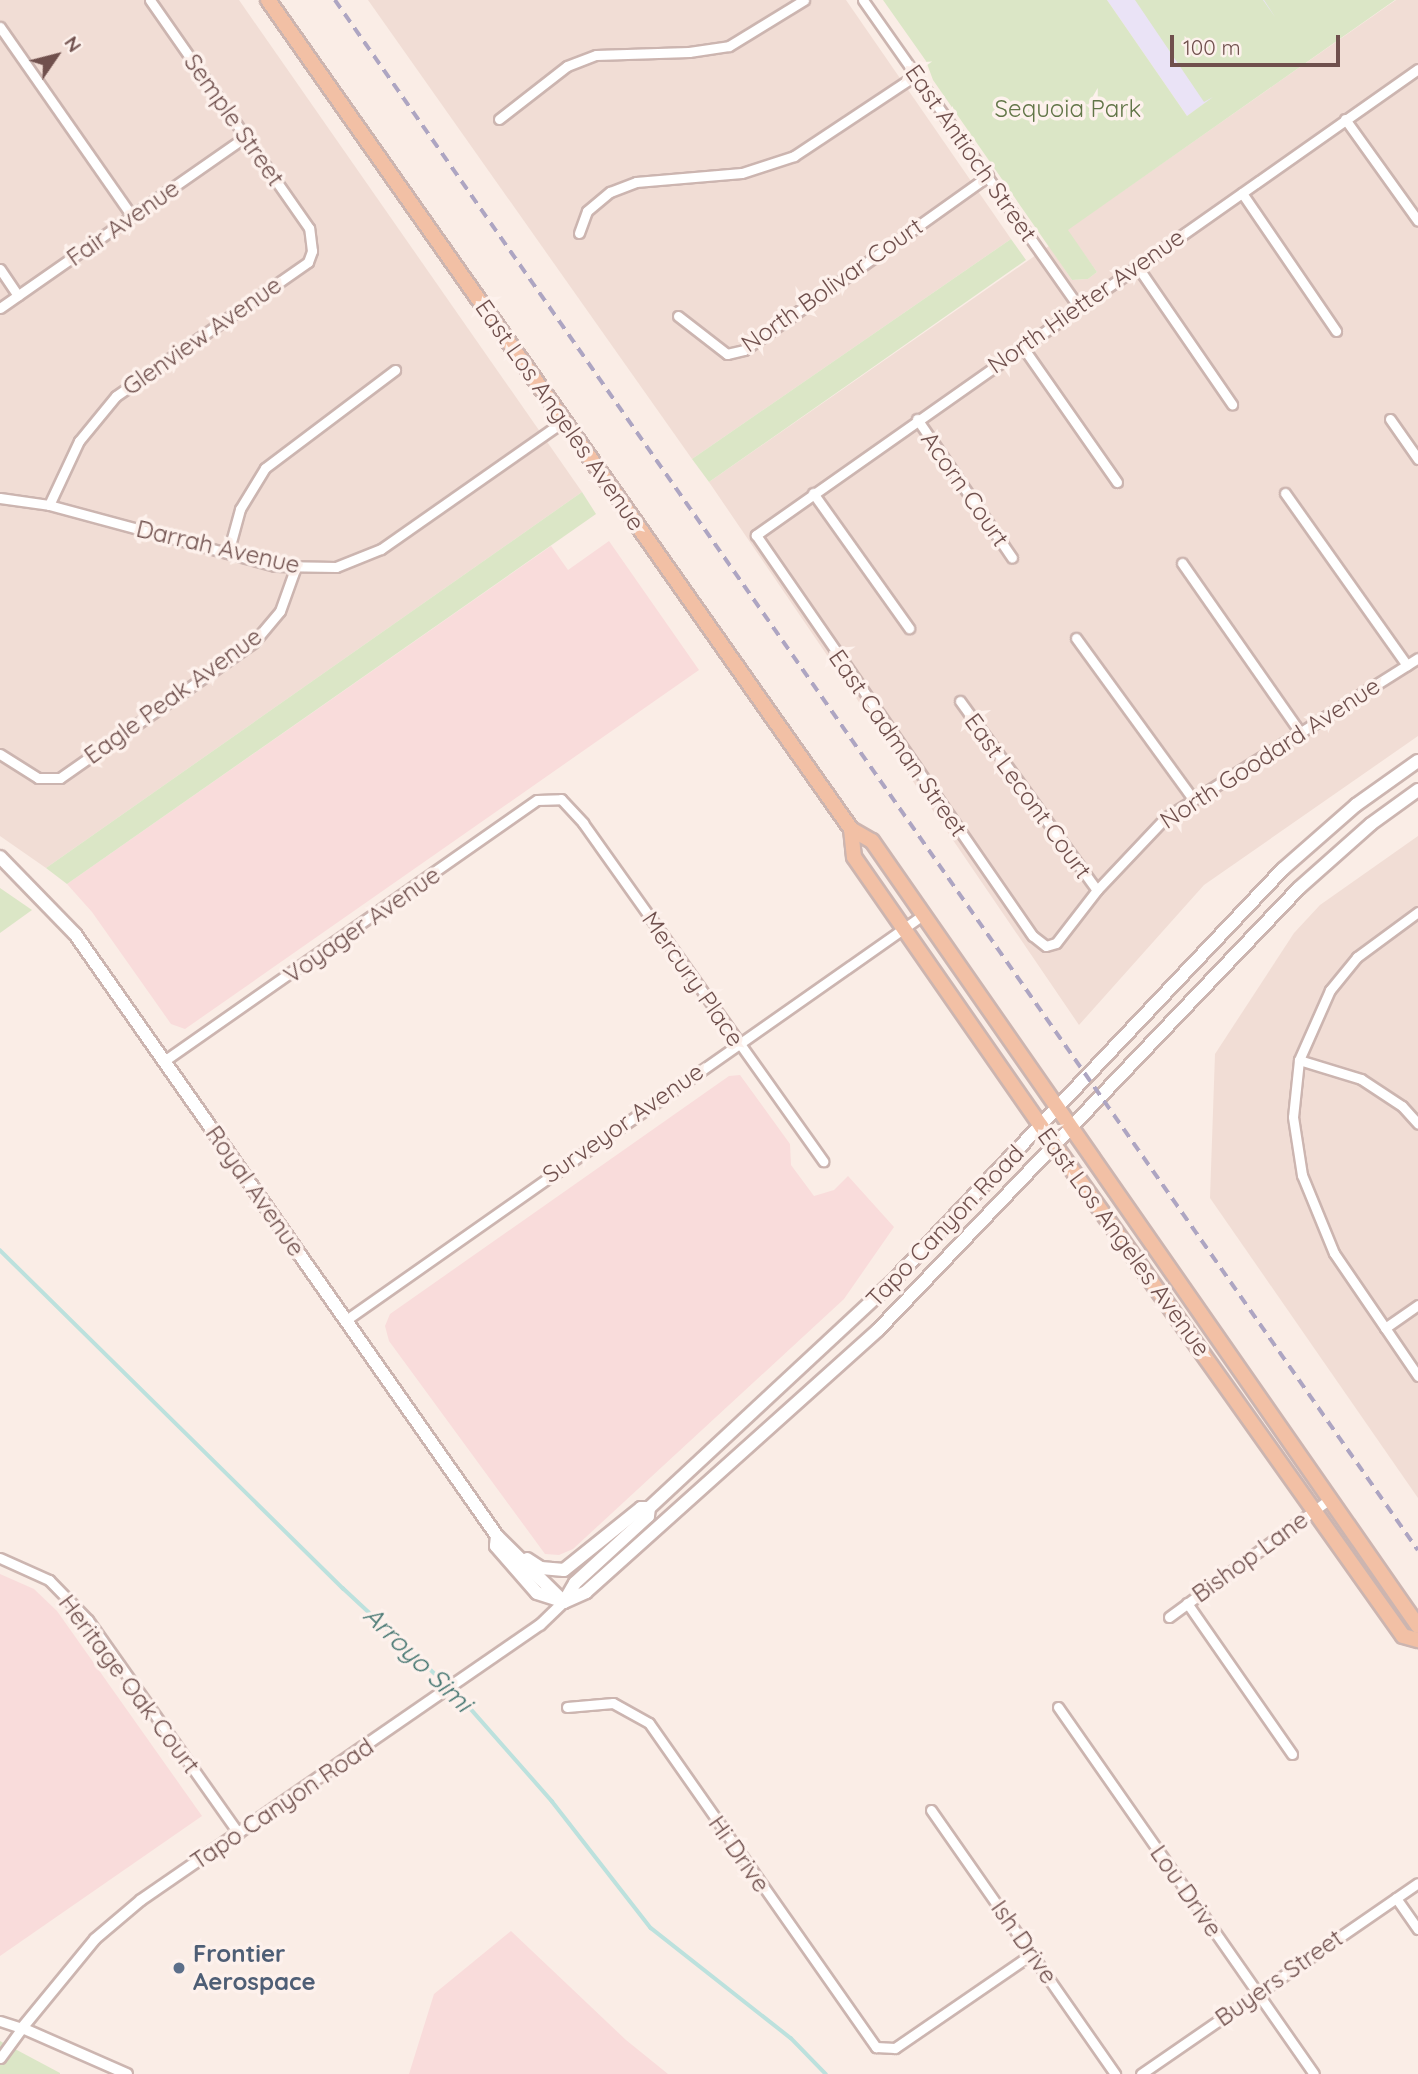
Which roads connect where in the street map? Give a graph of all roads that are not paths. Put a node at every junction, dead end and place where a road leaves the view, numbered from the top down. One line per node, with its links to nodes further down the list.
1 (150, 0): 10 (street, Semple Street)
2 (268, 0): 29 (main road, East Los Angeles Avenue)
3 (804, 0): 8 (street)
4 (863, 0): 7 (street, East Antioch Street)
5 (0, 27): 13 (street)
6 (1418, 69): 9 (street, North Hietter Avenue)
7 (916, 75): 11 (street, East Antioch Street); 15 (street)
8 (499, 119)
9 (1345, 119): 12 (street, North Hietter Avenue); 14 (street)
10 (246, 136): 13 (street, Fair Avenue); 16 (street, Semple Street)
11 (988, 176): 20 (street, East Antioch Street); 22 (street, North Bolivar Court)
12 (1242, 193): 17 (street, North Hietter Avenue); 23 (street)
13 (132, 216): 19 (street, Fair Avenue)
14 (1418, 221)
15 (579, 233)
16 (313, 242): 35 (street, Glenview Avenue)
17 (1137, 266): 20 (street, North Hietter Avenue); 26 (street)
18 (0, 269): 19 (street)
19 (18, 296): 21 (street, Fair Avenue)
20 (1078, 306): 24 (street, North Hietter Avenue)
21 (0, 308)
22 (678, 316)
23 (1336, 331)
24 (1022, 346): 27 (street, North Hietter Avenue); 31 (street)
25 (395, 370): 37 (street)
26 (1232, 404)
27 (917, 419): 32 (street, North Hietter Avenue); 38 (street, Acorn Court)
28 (1390, 419): 30 (street)
29 (564, 421): 40 (street, Darrah Avenue); 52 (main road, East Los Angeles Avenue)
30 (1418, 459)
31 (1117, 482)
32 (813, 493): 36 (street, North Hietter Avenue); 41 (street)
33 (1285, 493): 44 (street)
34 (0, 498): 35 (street, Darrah Avenue)
35 (49, 505): 37 (street, Darrah Avenue)
36 (756, 535): 58 (street, East Cadman Street)
37 (228, 553): 40 (street, Darrah Avenue)
38 (1012, 558)
39 (1182, 563): 46 (street)
40 (295, 569): 47 (street, Eagle Peak Avenue)
41 (909, 628)
42 (1076, 638): 51 (street)
43 (1418, 658): 44 (street, North Goodard Avenue)
44 (1407, 666): 46 (street, North Goodard Avenue)
45 (960, 701): 54 (street, East Lecont Court)
46 (1300, 732): 51 (street, North Goodard Avenue)
47 (0, 754)
48 (1418, 761): 62 (main road, Tapo Canyon Road)
49 (1418, 790): 65 (main road, Tapo Canyon Road)
50 (561, 799): 59 (street, Mercury Place); 61 (street, Voyager Avenue)
51 (1193, 799): 54 (street, North Goodard Avenue)
52 (851, 829): 56 (main road, East Los Angeles Avenue); 57 (main road, East Los Angeles Avenue)
53 (0, 857): 61 (main road, Royal Avenue)
54 (1097, 890): 58 (street, North Goodard Avenue)
55 (1418, 912): 60 (street)
56 (923, 915): 57 (street, Surveyor Avenue); 62 (main road, East Los Angeles Avenue)
57 (903, 929): 59 (street, Surveyor Avenue); 64 (main road, East Los Angeles Avenue)
58 (1046, 946)
59 (737, 1043): 67 (street, Mercury Place); 69 (street, Surveyor Avenue)
60 (1299, 1060): 63 (street); 70 (street)
61 (164, 1061): 69 (main road, Royal Avenue)
62 (1059, 1108): 64 (main road, Tapo Canyon Road); 65 (main road, East Los Angeles Avenue)
63 (1418, 1124)
64 (1041, 1126): 66 (main road, East Los Angeles Avenue); 73 (main road, Tapo Canyon Road)
65 (1073, 1128): 66 (main road, Tapo Canyon Road); 72 (main road, East Los Angeles Avenue)
66 (1056, 1147): 74 (main road, East Los Angeles Avenue); 78 (main road, Tapo Canyon Road)
67 (823, 1161)
68 (1418, 1305): 70 (street)
69 (346, 1320): 75 (main road, Royal Avenue)
70 (1385, 1328): 71 (street)
71 (1418, 1376)
72 (1332, 1498): 74 (street, Bishop Lane); 81 (main road, East Los Angeles Avenue)
73 (649, 1507): 76 (main road); 78 (main road, Tapo Canyon Road)
74 (1314, 1510): 79 (street, Bishop Lane); 82 (main road, East Los Angeles Avenue)
75 (497, 1536): 76 (main road, Royal Avenue); 78 (main road, Royal Avenue)
76 (515, 1551): 78 (main road, Royal Avenue)
77 (0, 1558): 87 (street, Heritage Oak Court)
78 (564, 1602): 87 (street, Tapo Canyon Road)
79 (1187, 1603): 80 (street, Bishop Lane); 85 (street)
80 (1170, 1617)
81 (1418, 1626)
82 (1418, 1640)
83 (566, 1707): 91 (street, Hi Drive)
84 (1058, 1707): 92 (street, Lou Drive)
85 (1292, 1754)
86 (931, 1810): 91 (street, Ish Drive)
87 (237, 1833): 94 (street, Tapo Canyon Road)
88 (1418, 1883): 89 (street, Buyers Street)
89 (1396, 1898): 90 (street); 92 (street, Buyers Street)
90 (1418, 1929)
91 (1032, 1954): 97 (street, Ish Drive)
92 (1257, 1992): 98 (street, Buyers Street); 99 (street, Lou Drive)
93 (0, 2021): 94 (street)
94 (22, 2028): 95 (street); 96 (street)
95 (0, 2058)
96 (127, 2074)
97 (1115, 2074)
98 (1141, 2074)
99 (1314, 2074)

